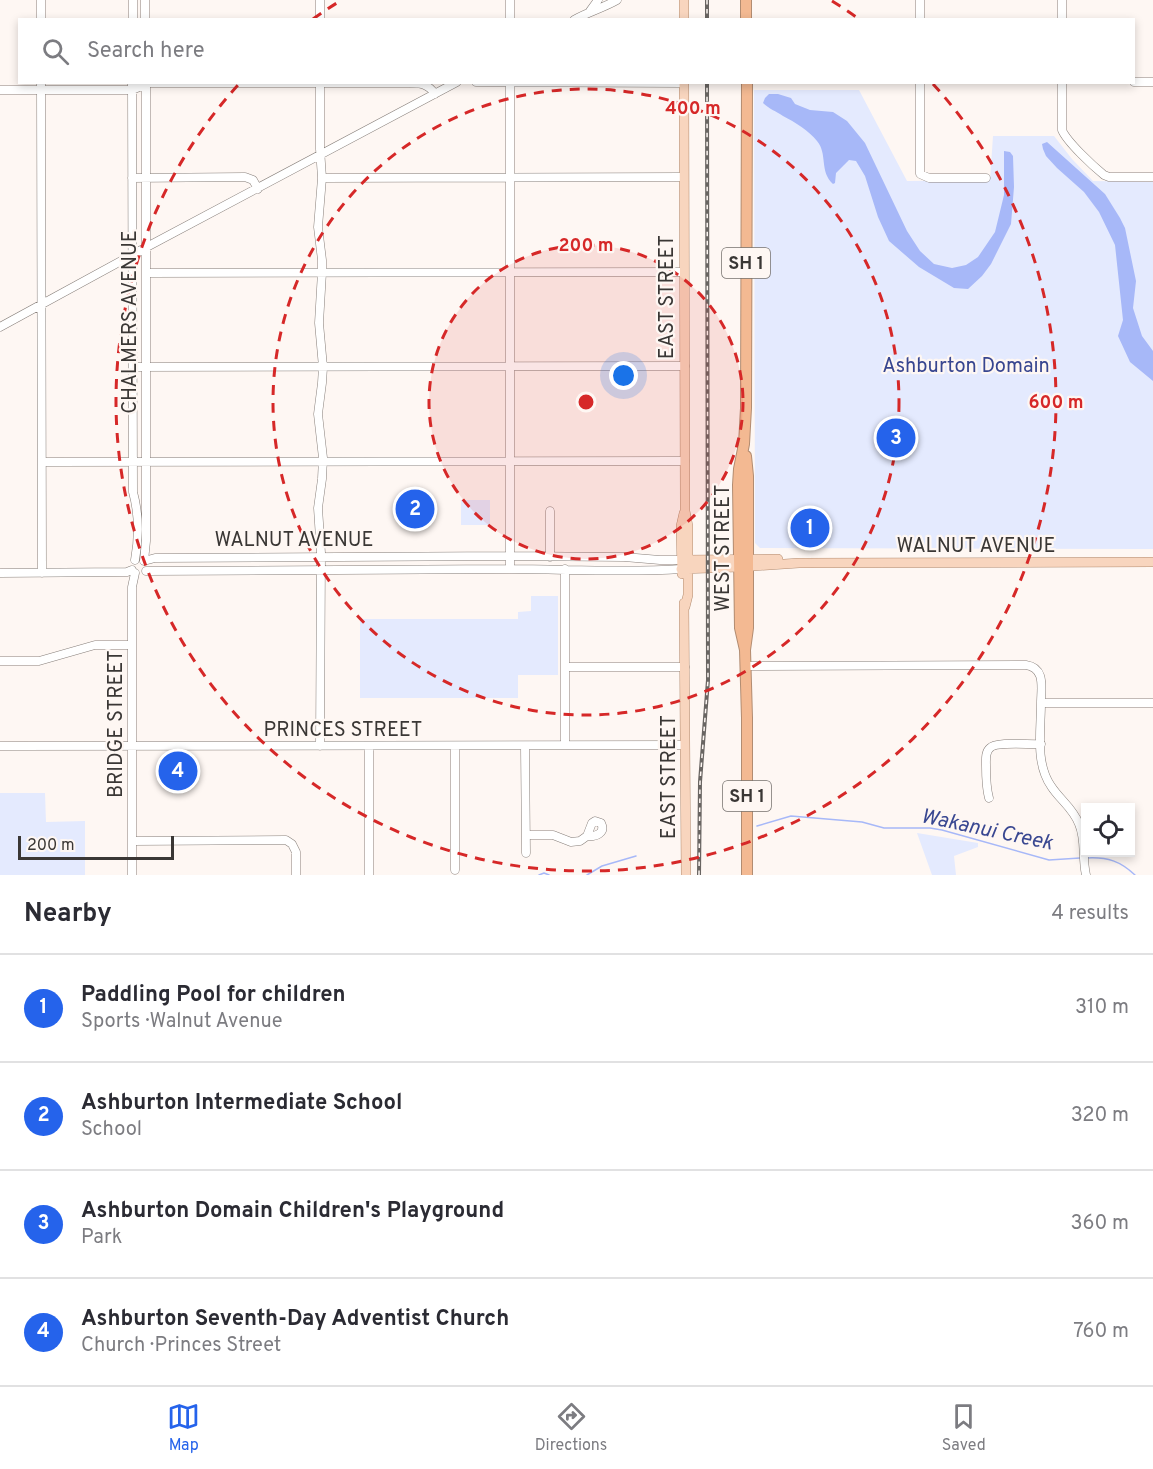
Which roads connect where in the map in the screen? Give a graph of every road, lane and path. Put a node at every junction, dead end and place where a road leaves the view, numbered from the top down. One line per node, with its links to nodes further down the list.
1 (41, 0): 13 (street)
2 (133, 0): 14 (street)
3 (145, 0): 15 (street)
4 (320, 0): 16 (street)
5 (510, 0): 17 (street)
6 (599, 0): 11 (street); 12 (street)
7 (684, 0): 19 (main road)
8 (746, 0): 20 (highway)
9 (920, 0): 21 (street)
10 (1062, 0): 22 (street)
11 (613, 2): 12 (street)
12 (590, 11): 18 (street)
13 (41, 18)
14 (133, 18)
15 (145, 18)
16 (320, 18)
17 (510, 18)
18 (578, 18)
19 (684, 18)
20 (746, 18)
21 (920, 18)
22 (1062, 18)
23 (1135, 82): 24 (street)
24 (1153, 82)
25 (230, 84): 34 (street)
26 (320, 84): 38 (street)
27 (421, 84): 37 (street)
28 (453, 84): 37 (street)
29 (510, 84): 39 (street)
30 (684, 84): 40 (main road, EAST STREET)
31 (747, 84): 76 (highway, WEST STREET / SH 1)
32 (920, 84): 45 (street)
33 (1062, 84): 41 (street)
34 (139, 85): 35 (street); 42 (street, CHALMERS AVENUE); 43 (street, CHALMERS AVENUE)
35 (41, 86): 36 (street); 53 (street)
36 (0, 90)
37 (435, 94): 38 (street)
38 (321, 155): 44 (street); 46 (street)
39 (510, 177): 40 (street); 44 (street); 50 (street)
40 (684, 177): 51 (main road, EAST STREET)
41 (1153, 177)
42 (132, 178): 43 (street); 48 (street, CHALMERS AVENUE)
43 (146, 178): 46 (street); 47 (street, CHALMERS AVENUE)
44 (322, 178): 49 (street)
45 (986, 178)
46 (258, 189): 47 (street)
47 (146, 248): 48 (street); 52 (street, CHALMERS AVENUE)
48 (134, 255): 53 (street); 59 (street, CHALMERS AVENUE)
49 (322, 272): 50 (street); 52 (street); 57 (street)
50 (510, 272): 51 (street); 58 (street)
51 (684, 272): 55 (main road, EAST STREET)
52 (146, 273): 56 (street, CHALMERS AVENUE)
53 (42, 304): 54 (street); 61 (street)
54 (0, 327)
55 (685, 366): 58 (street); 60 (main road, EAST STREET)
56 (146, 367): 57 (street); 59 (street); 63 (street, CHALMERS AVENUE)
57 (323, 367): 58 (street); 64 (street)
58 (510, 367): 65 (street)
59 (133, 368): 62 (street, CHALMERS AVENUE)
60 (685, 461): 65 (street); 77 (main road, EAST STREET)
61 (42, 462): 62 (street); 85 (street)
62 (133, 462): 63 (street); 73 (street, CHALMERS AVENUE)
63 (146, 462): 64 (street); 67 (street, CHALMERS AVENUE)
64 (322, 462): 65 (street); 72 (street)
65 (510, 462): 68 (street)
66 (550, 511): 69 (street)
67 (146, 541): 71 (street); 74 (street, CHALMERS AVENUE)
68 (510, 556): 69 (street, WALNUT AVENUE); 72 (street, WALNUT AVENUE); 78 (street)
69 (550, 556): 70 (street, WALNUT AVENUE)
70 (624, 557): 77 (street, WALNUT AVENUE); 82 (street)
71 (155, 558): 72 (street, WALNUT AVENUE); 74 (street, WALNUT AVENUE)
72 (321, 558): 81 (street)
73 (135, 560): 74 (street); 83 (street)
74 (144, 561): 80 (street)
75 (1153, 562): 76 (main road, WALNUT AVENUE)
76 (743, 563): 77 (main road, WALNUT AVENUE); 88 (highway, WEST STREET / SH 1)
77 (685, 564): 82 (street, WALNUT AVENUE); 90 (main road, EAST STREET)
78 (510, 569): 79 (street, WALNUT AVENUE); 81 (street, WALNUT AVENUE)
79 (565, 569): 82 (street, WALNUT AVENUE); 89 (street)
80 (146, 571): 81 (street, WALNUT AVENUE); 83 (street)
81 (321, 571): 98 (street)
82 (624, 571)
83 (133, 572): 85 (street); 86 (street, BRIDGE STREET)
84 (0, 573): 85 (street)
85 (42, 573)
86 (131, 645): 87 (street); 97 (street, BRIDGE STREET)
87 (0, 661)
88 (746, 666): 91 (street); 112 (highway, WEST STREET / SH 1)
89 (565, 667): 90 (street); 94 (street)
90 (686, 667): 95 (main road, EAST STREET)
91 (1041, 703): 92 (street); 93 (street)
92 (1153, 703)
93 (1041, 744): 102 (street); 113 (street)
94 (565, 745): 95 (street, PRINCES STREET); 101 (street, PRINCES STREET)
95 (685, 745): 111 (main road, EAST STREET)
96 (0, 746): 97 (street, PRINCES STREET)
97 (132, 746): 98 (street, PRINCES STREET); 105 (street, BRIDGE STREET)
98 (320, 746): 99 (street, PRINCES STREET)
99 (369, 746): 100 (street, PRINCES STREET); 110 (street)
100 (455, 746): 101 (street, PRINCES STREET); 107 (street)
101 (525, 746): 103 (street)
102 (989, 798)
103 (526, 835): 104 (street); 106 (street)
104 (587, 836)
105 (132, 841): 108 (street, BRIDGE STREET); 109 (street)
106 (526, 853)
107 (455, 870)
108 (132, 875)
109 (296, 875)
110 (369, 875)
111 (686, 875)
112 (747, 875)
113 (1086, 875)

